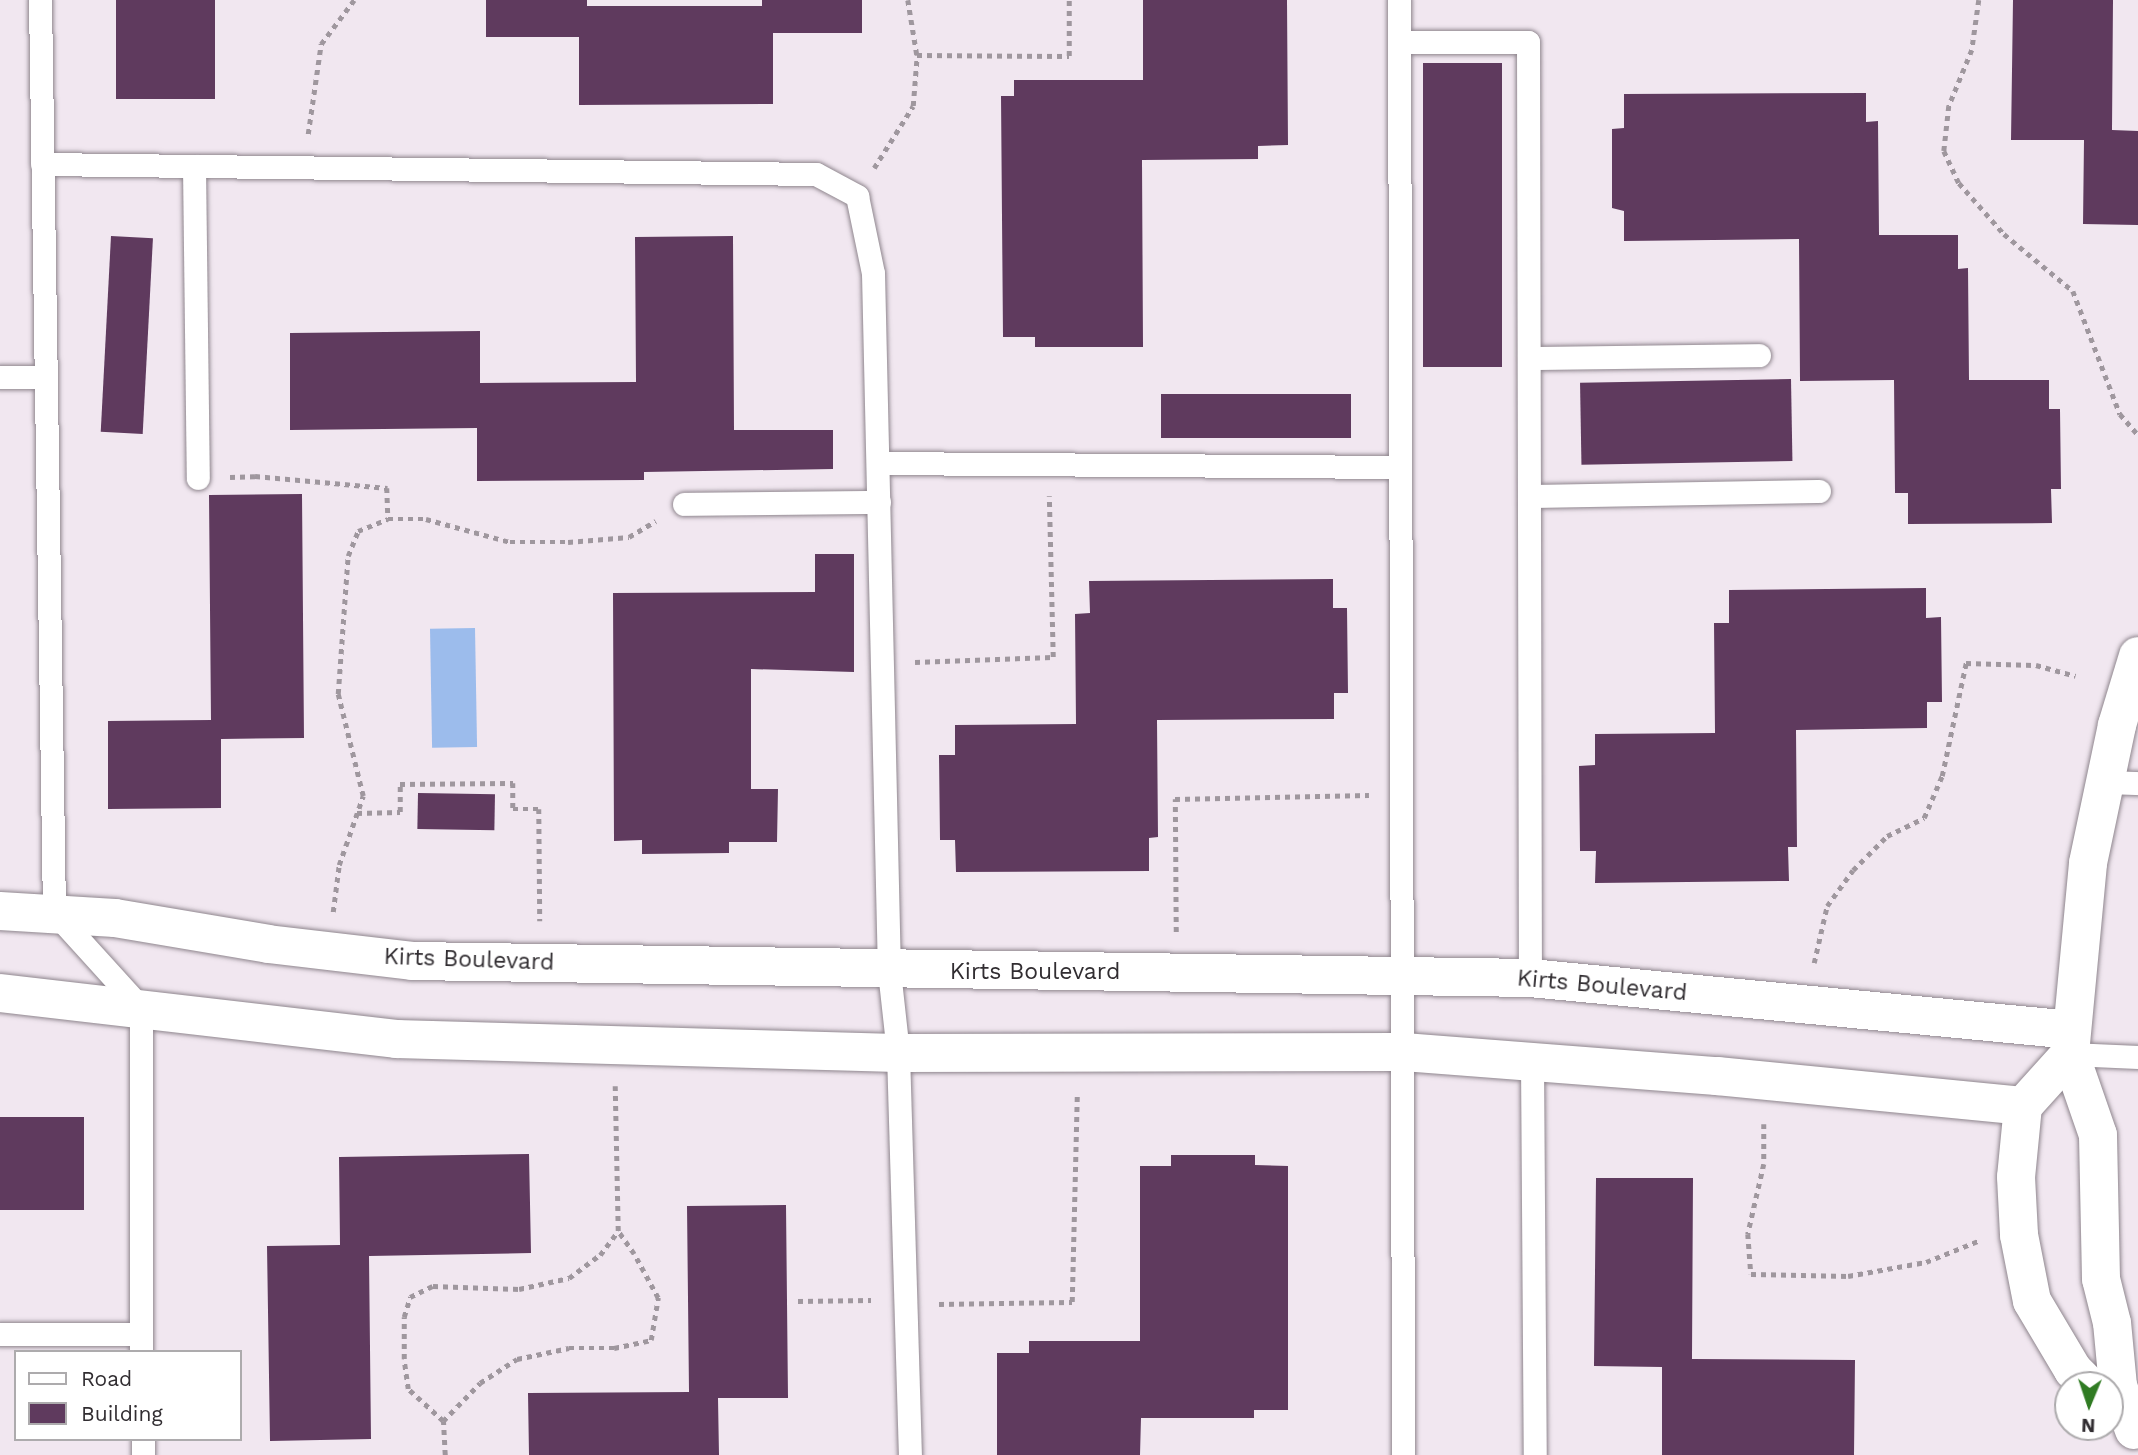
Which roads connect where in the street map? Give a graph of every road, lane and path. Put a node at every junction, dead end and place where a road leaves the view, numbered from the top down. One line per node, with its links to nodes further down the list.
1 (40, 0): 9 (lane)
2 (354, 0): 11 (path)
3 (908, 0): 8 (path)
4 (1069, 0): 8 (path)
5 (1399, 0): 7 (lane)
6 (1979, 0): 17 (path)
7 (1399, 42): 14 (lane); 20 (lane)
8 (917, 55): 12 (path)
9 (43, 164): 10 (lane); 16 (lane)
10 (194, 166): 11 (lane); 21 (lane)
11 (307, 167): 12 (lane)
12 (857, 196): 18 (lane)
13 (1759, 355): 14 (lane)
14 (1529, 358): 23 (lane)
15 (0, 377): 16 (lane)
16 (46, 377): 34 (lane)
17 (2138, 435)
18 (878, 463): 19 (lane); 24 (lane)
19 (1048, 464): 20 (lane); 28 (path)
20 (1400, 467): 31 (lane)
21 (198, 478): 26 (path)
22 (1819, 491): 23 (lane)
23 (1530, 496): 41 (lane)
24 (879, 502): 25 (lane); 28 (lane)
25 (684, 504): 26 (path)
26 (388, 519): 32 (path)
27 (2138, 656): 30 (street)
28 (883, 663): 39 (lane)
29 (2076, 677): 38 (path)
30 (2121, 782): 44 (street)
31 (1401, 794): 37 (path); 40 (lane)
32 (357, 813): 35 (path); 36 (path)
33 (0, 911): 34 (street, Kirts Boulevard)
34 (54, 912): 39 (street, Kirts Boulevard); 43 (lane)
35 (334, 916)
36 (541, 925)
37 (1176, 937)
38 (1813, 969)
39 (889, 971): 40 (street, Kirts Boulevard); 46 (lane)
40 (1402, 975): 41 (street, Kirts Boulevard); 45 (lane)
41 (1530, 978): 44 (street, Kirts Boulevard)
42 (0, 993): 43 (street)
43 (141, 1008): 46 (street); 59 (lane)
44 (2071, 1042): 47 (lane); 51 (street); 62 (street)
45 (1403, 1052): 46 (street); 48 (street); 65 (lane)
46 (898, 1053): 64 (lane)
47 (2138, 1057)
48 (1532, 1060): 51 (street); 66 (lane)
49 (615, 1086): 53 (path)
50 (1077, 1090): 57 (path)
51 (2023, 1106): 60 (street)
52 (1763, 1124): 54 (path)
53 (618, 1231): 61 (path); 61 (path)
54 (1979, 1241)
55 (879, 1300): 56 (path)
56 (798, 1301)
57 (934, 1304)
58 (0, 1334): 59 (lane)
59 (141, 1343)
60 (2074, 1371)
61 (443, 1421): 63 (path)
62 (2130, 1425)
63 (445, 1455)
64 (910, 1455)
65 (1403, 1455)
66 (1535, 1455)

